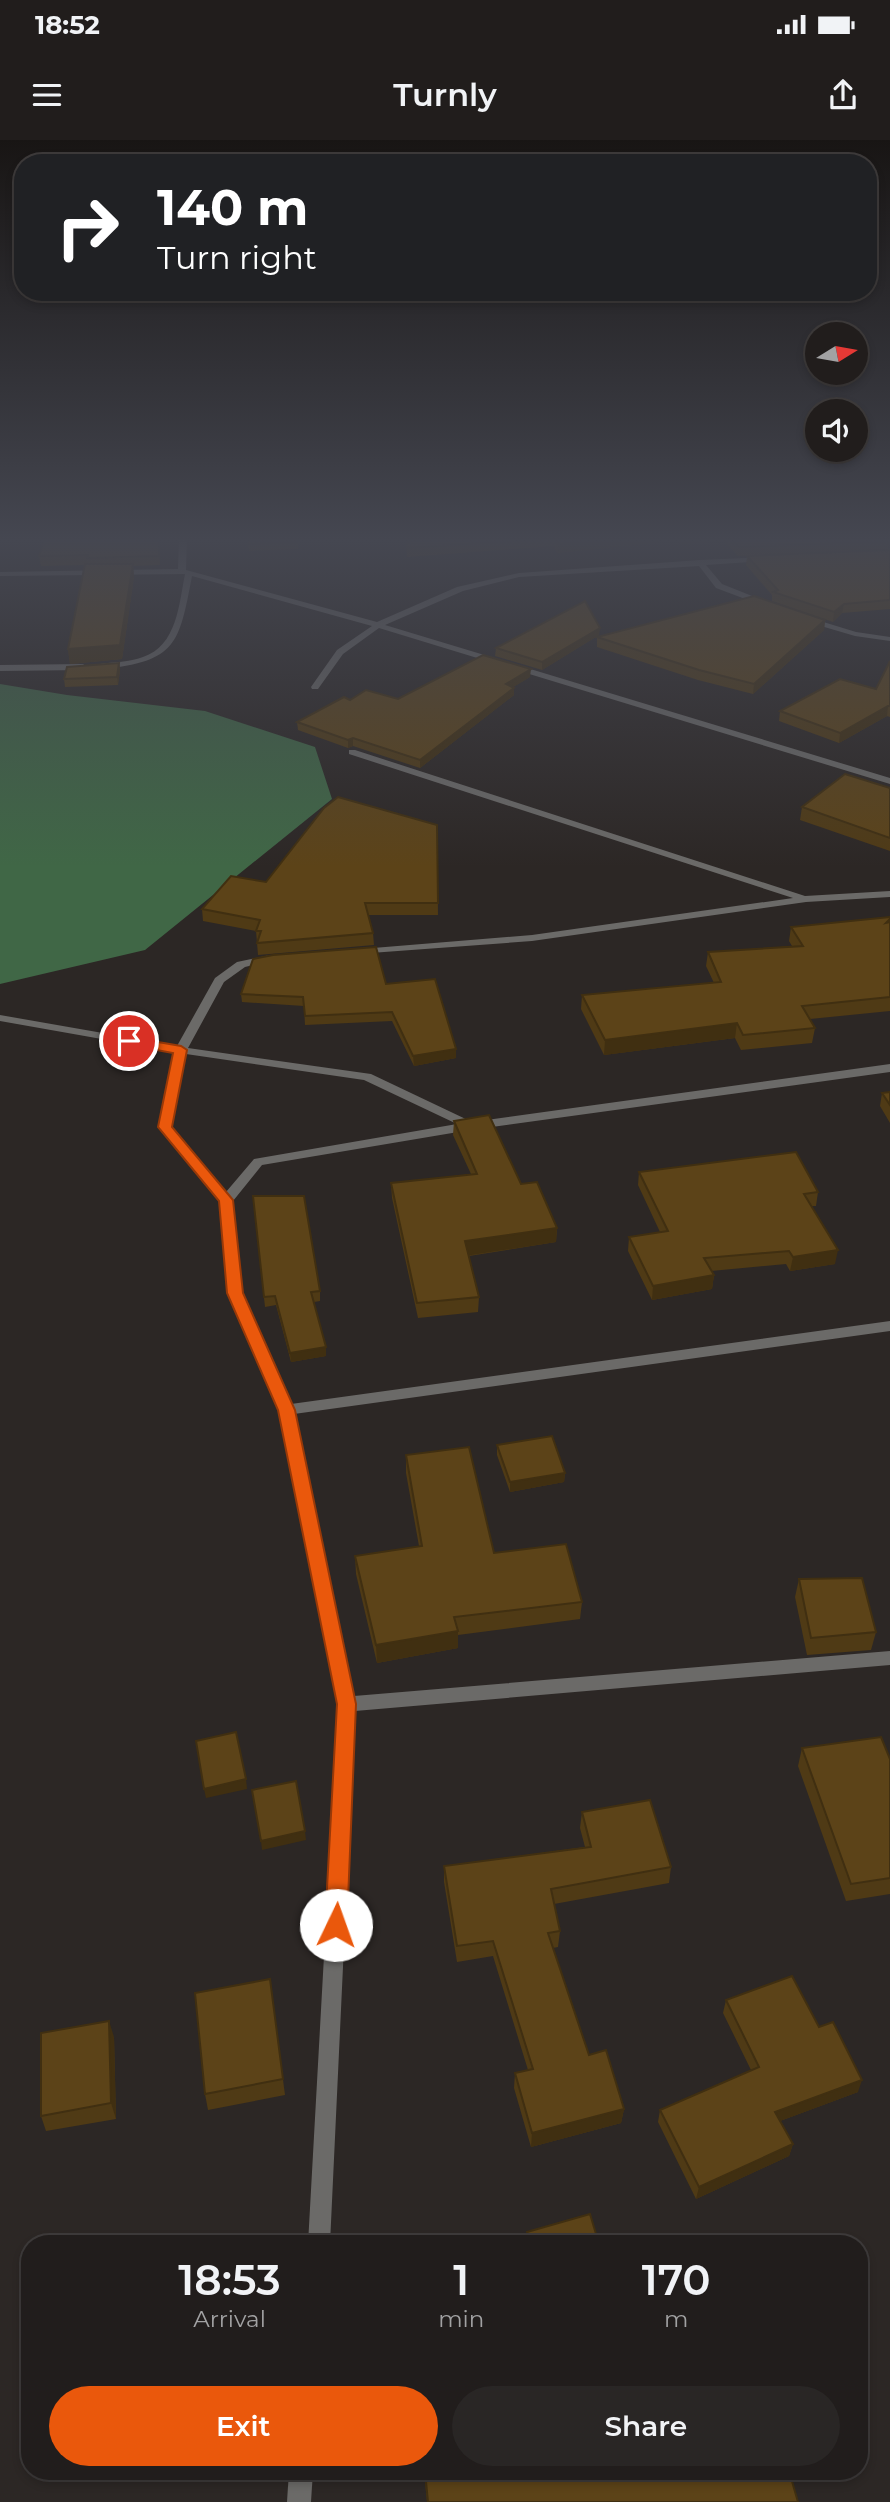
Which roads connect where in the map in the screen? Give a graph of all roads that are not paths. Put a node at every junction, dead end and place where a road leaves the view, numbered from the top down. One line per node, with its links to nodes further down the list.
1 (168, 647): 4 (street)
2 (347, 647): 5 (street)
3 (450, 647): 7 (street)
4 (0, 668)
5 (315, 687)
6 (352, 752): 9 (street)
7 (890, 781)
8 (890, 894): 9 (street)
9 (806, 899): 10 (street)
10 (350, 953)
11 (286, 957): 13 (street)
12 (0, 1018): 13 (street)
13 (181, 1050): 15 (street); 16 (street)
14 (890, 1068): 15 (street)
15 (470, 1126): 16 (street)
16 (226, 1200): 18 (street)
17 (890, 1326): 18 (street)
18 (286, 1410): 20 (street)
19 (890, 1658): 20 (street)
20 (347, 1704): 21 (street)
21 (319, 2235)
22 (300, 2480): 23 (street)
23 (299, 2502)

